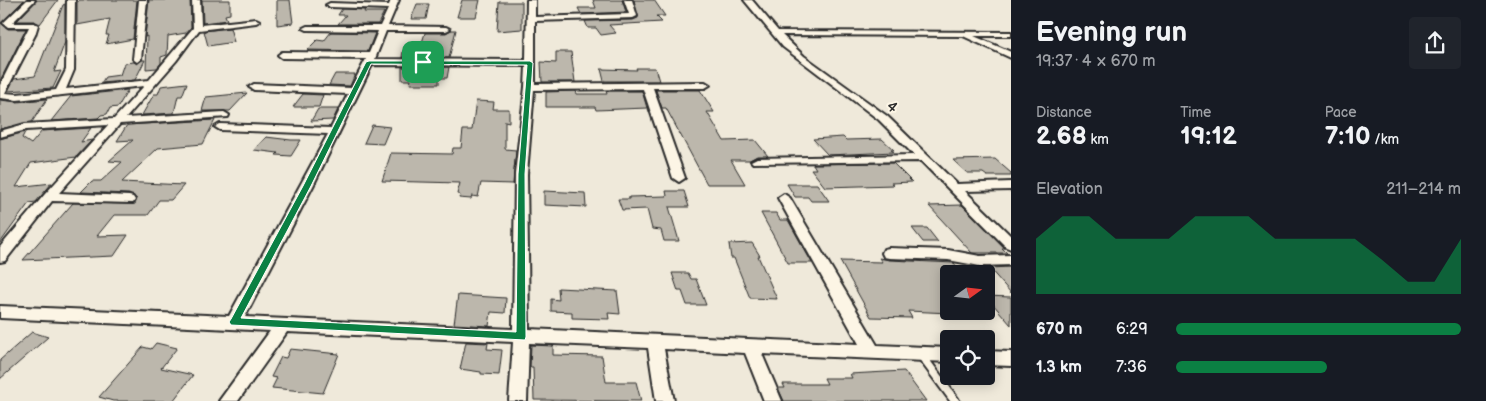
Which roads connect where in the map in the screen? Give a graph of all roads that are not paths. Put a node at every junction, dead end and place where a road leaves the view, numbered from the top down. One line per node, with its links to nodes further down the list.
1 (30, 0): 29 (street)
2 (71, 0): 29 (street)
3 (143, 0): 22 (street)
4 (196, 0): 12 (street)
5 (531, 0): 10 (street)
6 (628, 0): 10 (street)
7 (748, 0): 16 (street, 4)
8 (394, 3): 9 (street); 14 (street)
9 (330, 5)
10 (532, 20): 23 (street)
11 (256, 21): 12 (street)
12 (198, 28): 24 (street)
13 (308, 28): 14 (street)
14 (383, 29): 15 (street); 21 (street)
15 (446, 29)
16 (776, 33): 17 (street); 36 (street, 4)
17 (962, 34): 18 (street); 20 (street)
18 (1011, 34)
19 (282, 55): 21 (street)
20 (1011, 55)
21 (370, 59): 23 (street); 30 (street)
22 (137, 60)
23 (530, 63): 28 (street)
24 (152, 82): 29 (street); 32 (street)
25 (705, 85): 26 (street)
26 (647, 86): 28 (street); 38 (street)
27 (254, 87): 30 (street)
28 (530, 87): 51 (street)
29 (60, 91)
30 (354, 91): 34 (street)
31 (224, 115): 32 (street)
32 (118, 122): 35 (street); 41 (street)
33 (220, 126): 34 (street)
34 (334, 131): 49 (street)
35 (0, 134)
36 (924, 158): 37 (street); 40 (street, 4)
37 (756, 161)
38 (679, 178)
39 (1011, 186): 40 (street)
40 (954, 188): 44 (street, 4)
41 (49, 197): 43 (street); 46 (street)
42 (784, 198): 54 (street)
43 (129, 200)
44 (1011, 244)
45 (889, 253): 47 (street)
46 (0, 257)
47 (1011, 260)
48 (0, 312): 49 (street)
49 (239, 312): 50 (street)
50 (284, 325): 51 (street); 59 (street)
51 (521, 337): 52 (street); 60 (street)
52 (655, 343): 53 (street); 61 (street)
53 (751, 347): 54 (street); 62 (street)
54 (872, 353): 55 (street)
55 (920, 354): 56 (street); 63 (lane)
56 (940, 355)
57 (995, 358): 58 (street)
58 (1011, 359)
59 (228, 401)
60 (518, 401)
61 (665, 401)
62 (773, 401)
63 (955, 401)

